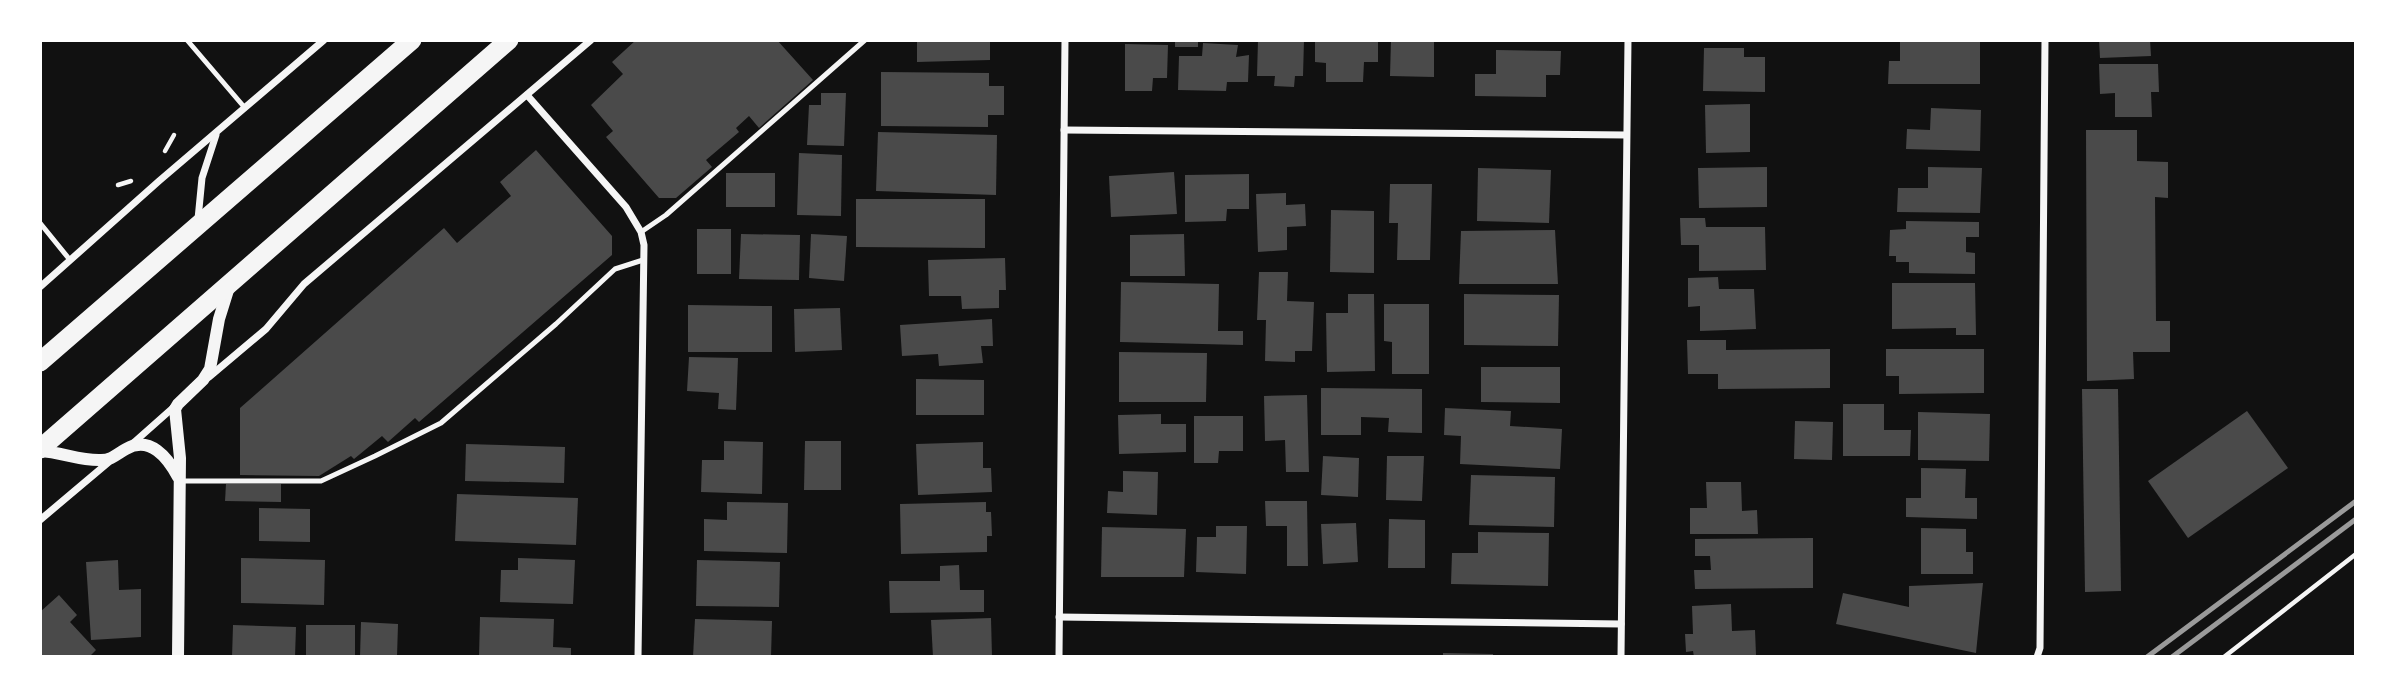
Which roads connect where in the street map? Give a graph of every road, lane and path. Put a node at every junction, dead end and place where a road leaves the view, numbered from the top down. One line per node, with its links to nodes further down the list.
1 (187, 40): 11 (lane)
2 (324, 40): 11 (street)
3 (412, 40): 16 (highway)
4 (509, 40): 20 (highway)
5 (591, 40): 10 (street)
6 (865, 40): 17 (lane)
7 (1065, 40): 12 (street)
8 (1628, 40): 14 (street)
9 (2045, 40): 36 (street)
10 (527, 95): 17 (street); 23 (street)
11 (245, 108): 13 (street)
12 (1064, 130): 14 (street); 30 (street)
13 (216, 133): 16 (street); 18 (street)
14 (1626, 135): 31 (street)
15 (40, 223): 18 (lane)
16 (198, 226): 22 (highway)
17 (641, 232): 19 (street)
18 (70, 260): 21 (street)
19 (643, 260): 27 (lane); 33 (street)
20 (230, 283): 23 (street); 25 (highway)
21 (40, 287)
22 (40, 362)
23 (199, 385): 24 (street)
24 (178, 404): 26 (street); 27 (street)
25 (40, 450): 26 (street)
26 (121, 453): 27 (street); 28 (street)
27 (180, 481): 32 (street)
28 (40, 520)
29 (2356, 554): 37 (path)
30 (1059, 617): 31 (street); 34 (street)
31 (1621, 624): 35 (street)
32 (178, 657)
33 (638, 657)
34 (1059, 657)
35 (1621, 657)
36 (2037, 657)
37 (2224, 657)

